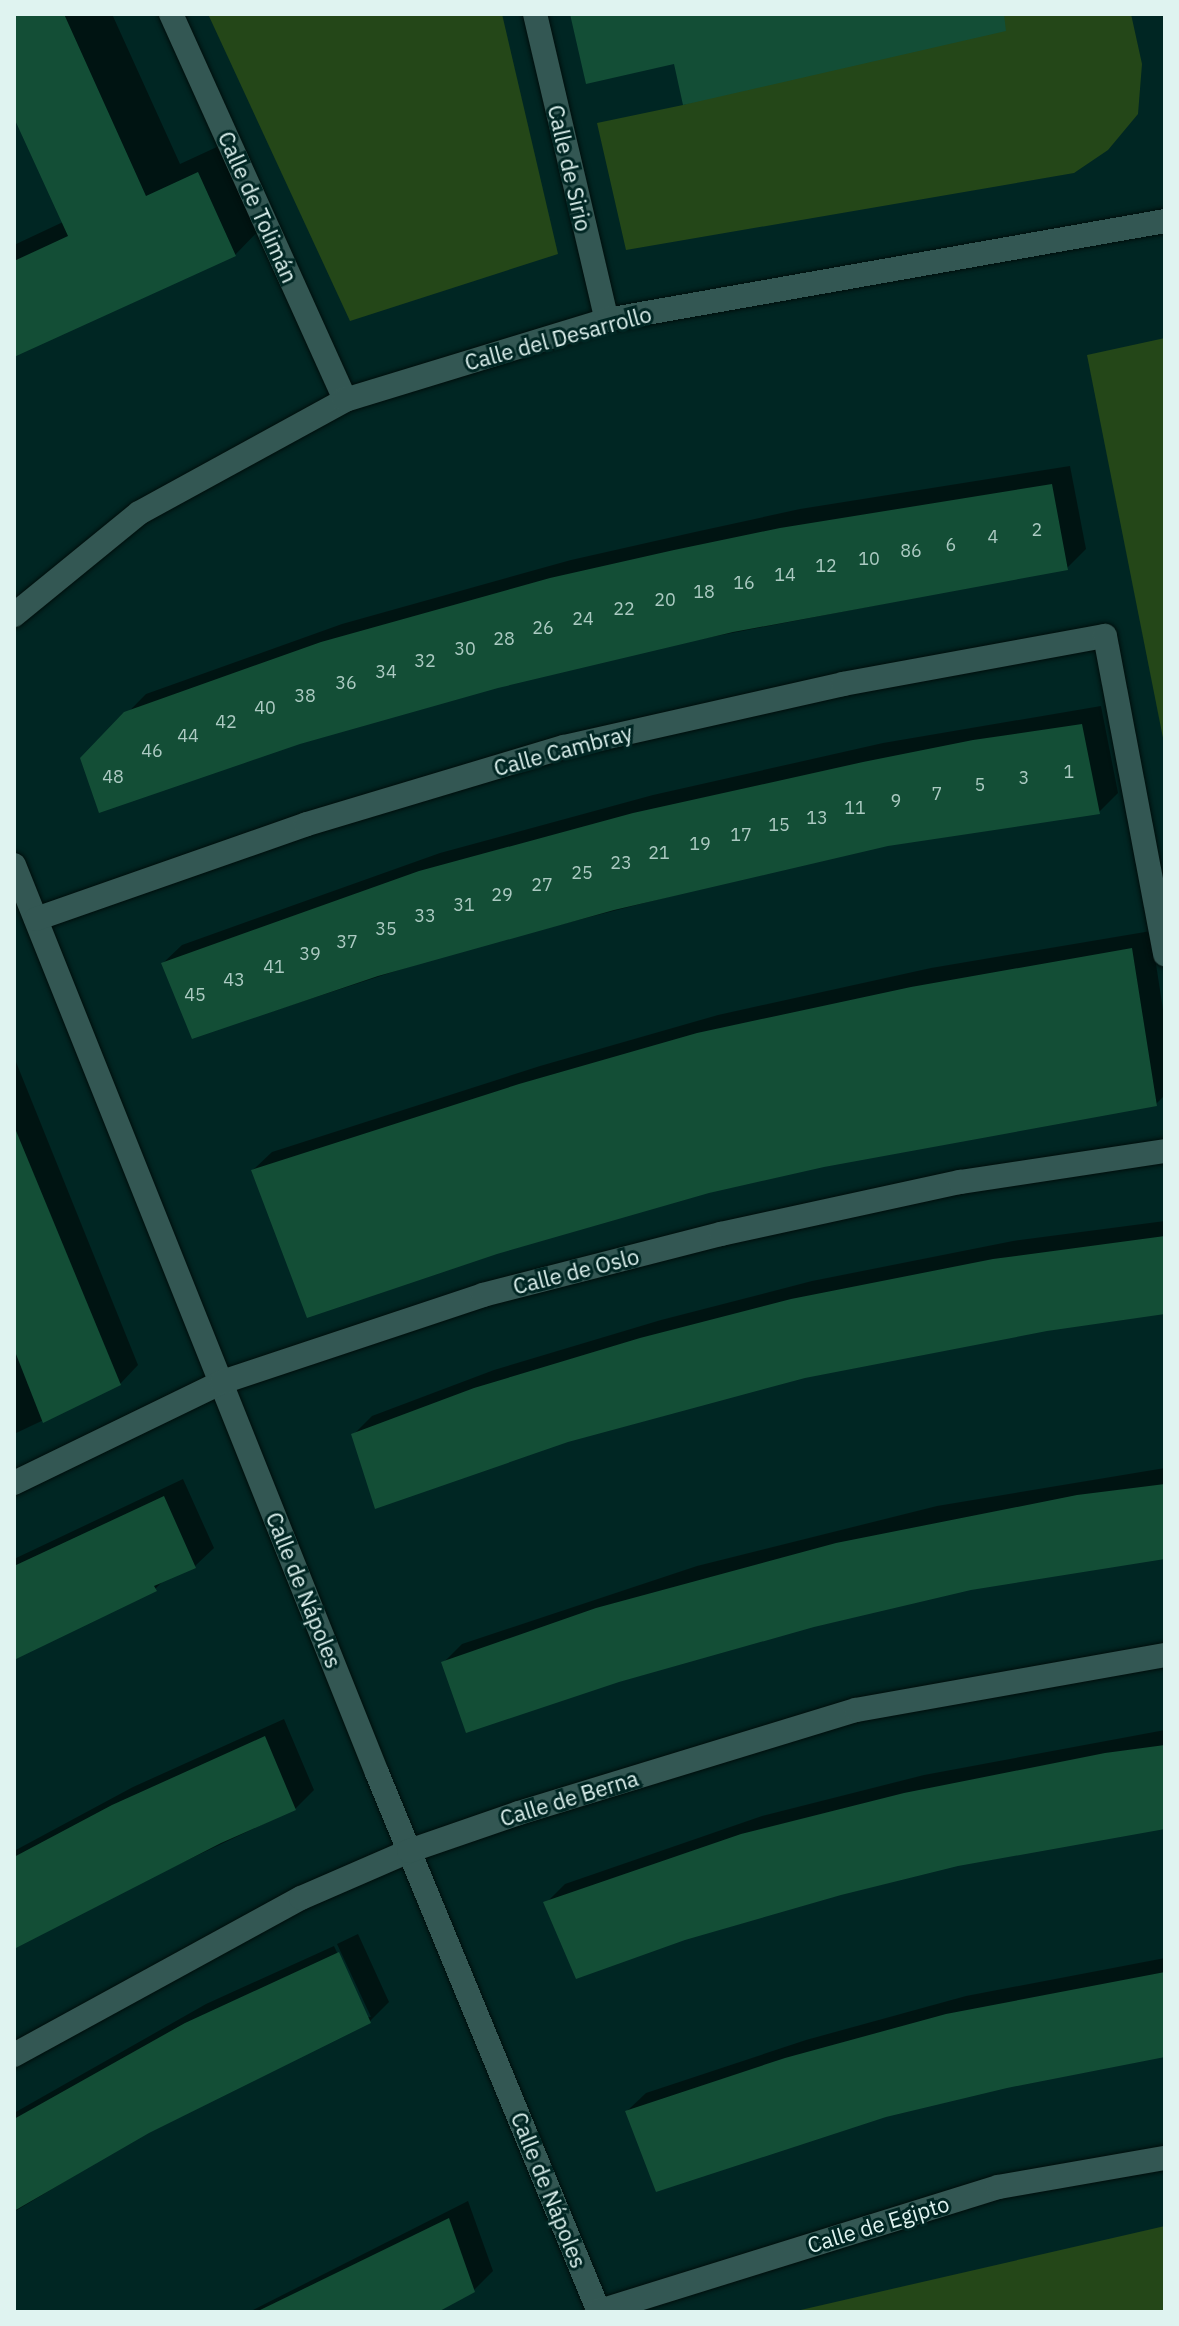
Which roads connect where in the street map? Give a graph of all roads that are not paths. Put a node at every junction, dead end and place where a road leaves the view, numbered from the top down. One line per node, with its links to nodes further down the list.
1 (171, 14): 5 (street, Calle de Tolimán)
2 (535, 14): 4 (street, Calle de Sirio)
3 (1165, 221): 4 (street, Calle del Desarrollo)
4 (607, 320): 5 (street, Calle del Desarrollo)
5 (345, 400): 6 (street, Calle del Desarrollo)
6 (14, 615)
7 (14, 865): 8 (street, Calle de Nápoles)
8 (36, 919): 9 (street, Calle Cambray); 11 (street, Calle de Nápoles)
9 (1165, 954)
10 (1165, 1151): 11 (street, Calle de Oslo)
11 (222, 1382): 12 (street, Calle de Oslo); 14 (street, Calle de Nápoles)
12 (14, 1483)
13 (1165, 1655): 14 (street, Calle de Berna)
14 (409, 1851): 15 (street, Calle de Berna); 17 (street, Calle de Nápoles)
15 (14, 2055)
16 (1165, 2158): 17 (street, Calle de Egipto)
17 (598, 2312)

